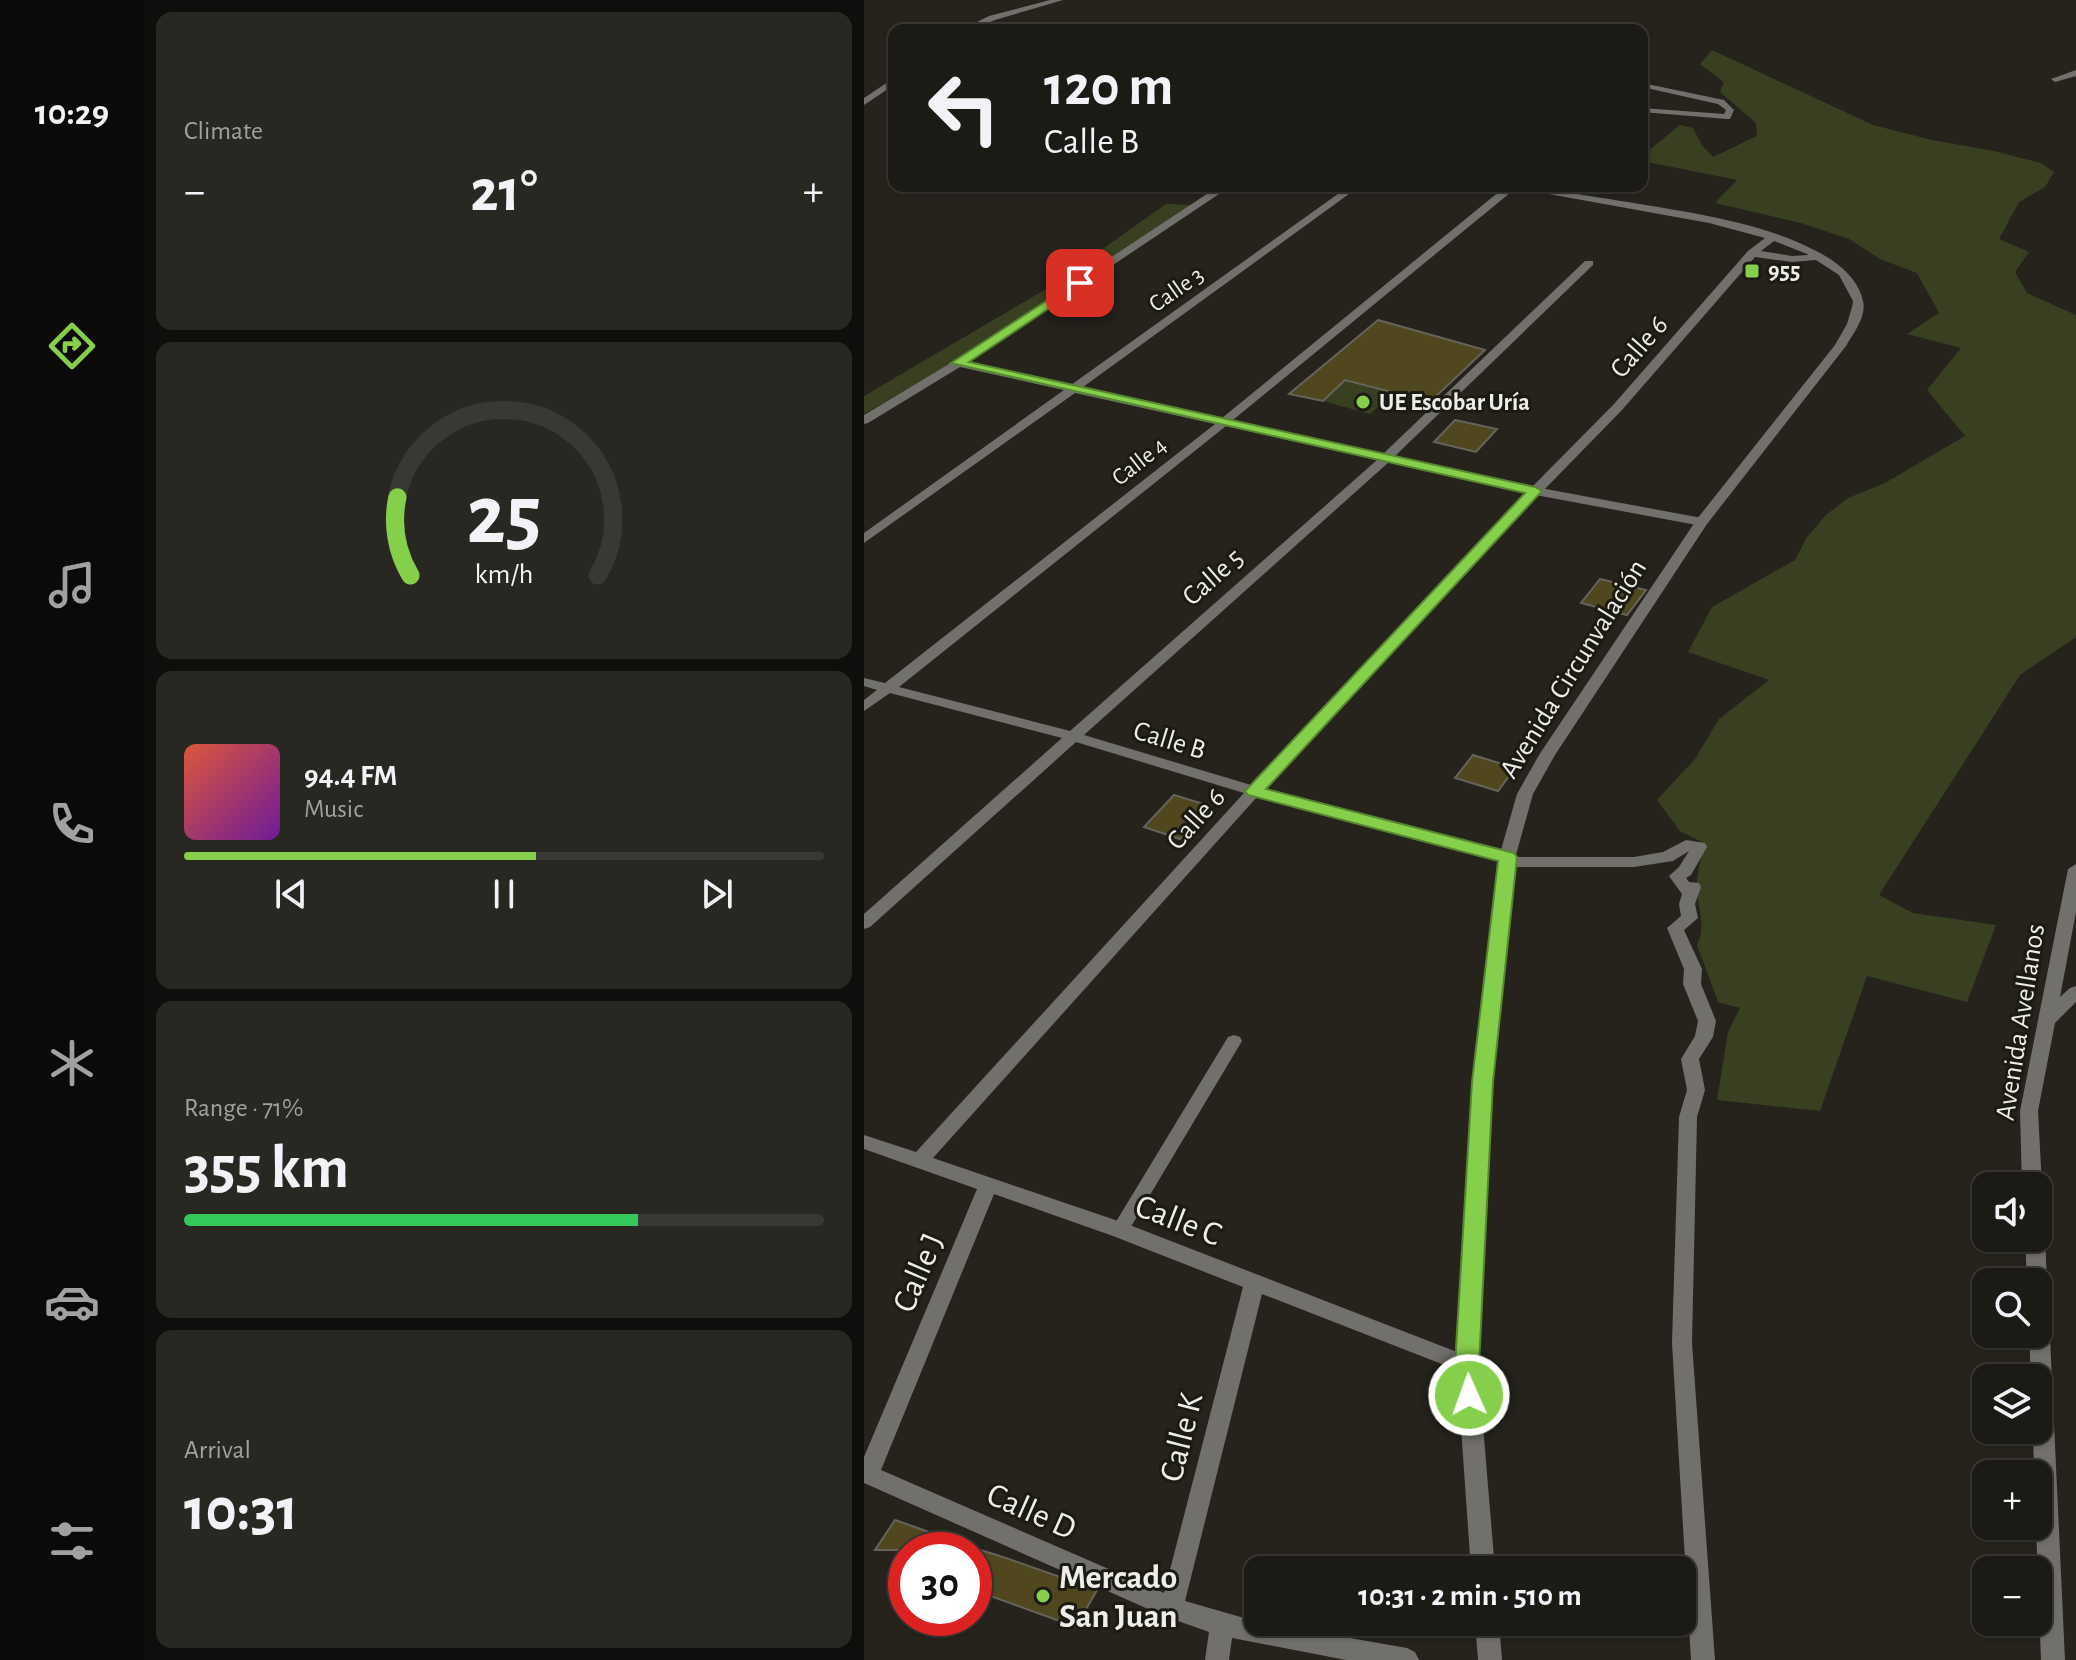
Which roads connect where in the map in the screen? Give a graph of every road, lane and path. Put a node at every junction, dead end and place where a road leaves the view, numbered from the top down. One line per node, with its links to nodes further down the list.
1 (1059, 0): 2 (street)
2 (1038, 2): 3 (street)
3 (981, 24)
4 (2076, 73): 5 (street)
5 (2055, 79)
6 (888, 85): 8 (street)
7 (1648, 86): 9 (lane)
8 (864, 102)
9 (1648, 111)
10 (1217, 192): 19 (street)
11 (1347, 192): 20 (street, Calle 3)
12 (1505, 192): 22 (street, Calle 4)
13 (1554, 192): 15 (street)
14 (1577, 192): 15 (street)
15 (1771, 235): 16 (street, Calle 6); 17 (street, Avenida Circunvalación)
16 (1752, 253): 17 (street); 24 (street, Calle 6)
17 (1820, 257): 25 (street, Avenida Circunvalación)
18 (1589, 263): 23 (street, Calle 5)
19 (958, 363): 20 (street); 21 (street)
20 (1070, 390): 22 (street); 26 (street, Calle 3)
21 (864, 420)
22 (1224, 422): 23 (street); 28 (street, Calle 4)
23 (1386, 458): 24 (street); 30 (street, Calle 5)
24 (1535, 491): 25 (street); 31 (street, Calle 6)
25 (1702, 522): 32 (street, Avenida Circunvalación)
26 (864, 539)
27 (864, 682): 28 (street, Calle B)
28 (888, 688): 29 (street, Calle 4); 30 (street, Calle B)
29 (864, 707)
30 (1071, 736): 31 (street, Calle B); 34 (street, Calle 5)
31 (1254, 791): 32 (street, Calle B); 39 (street, Calle 6)
32 (1507, 860): 45 (street, Avenida Circunvalación); 54 (street, Calle B)
33 (2076, 869): 36 (street, Avenida Avellanos)
34 (864, 923)
35 (2076, 992): 36 (street)
36 (2046, 1021): 40 (street, Avenida Avellanos)
37 (1234, 1041): 42 (lane)
38 (864, 1142): 39 (street, Calle C)
39 (921, 1159): 41 (street, Calle C)
40 (2031, 1172)
41 (989, 1183): 42 (street, Calle C); 46 (street, Calle J)
42 (1120, 1230): 43 (street, Calle C)
43 (1254, 1283): 45 (street, Calle C); 48 (street, Calle K)
44 (2040, 1348): 55 (street)
45 (1467, 1365): 47 (street, Avenida Circunvalación)
46 (866, 1474): 48 (street, Calle D)
47 (1482, 1556)
48 (1172, 1608): 49 (street, Calle D)
49 (1222, 1625): 51 (street); 52 (street, Calle D)
50 (1488, 1636): 53 (street)
51 (1217, 1660)
52 (1407, 1660)
53 (1490, 1660)
54 (1703, 1660)
55 (2053, 1660)

